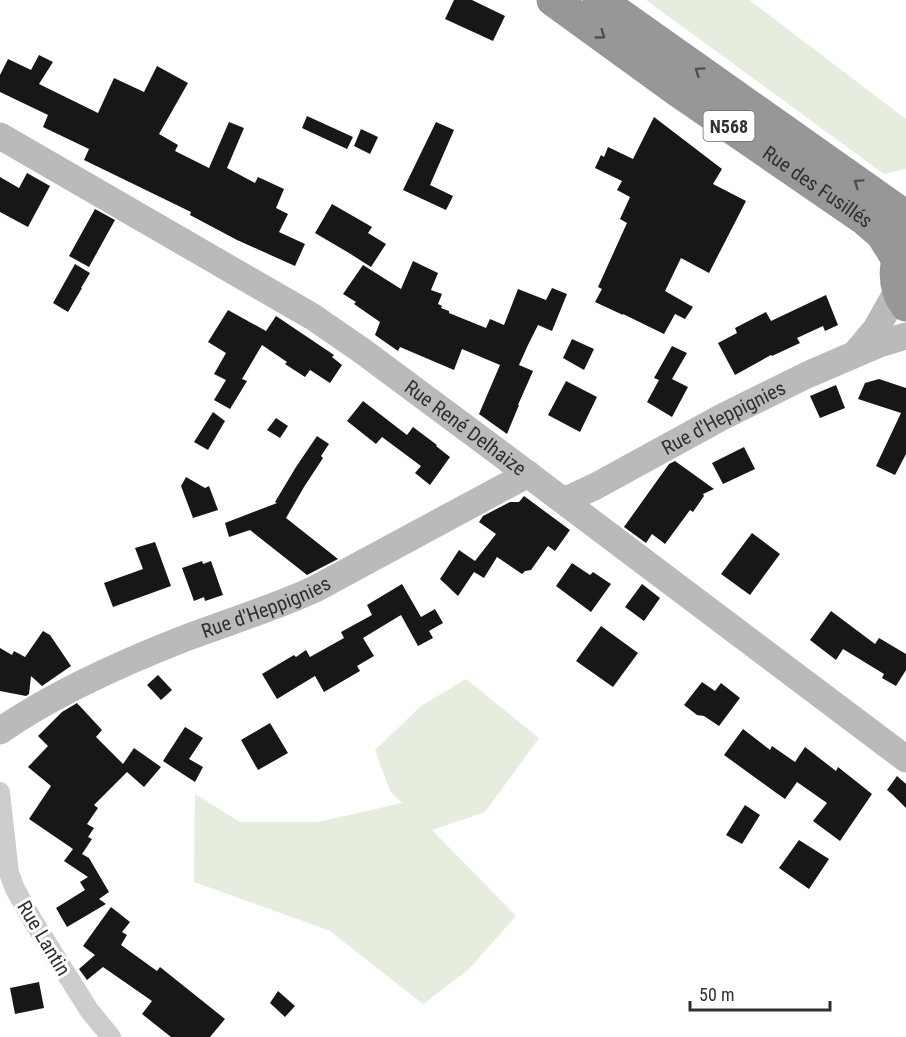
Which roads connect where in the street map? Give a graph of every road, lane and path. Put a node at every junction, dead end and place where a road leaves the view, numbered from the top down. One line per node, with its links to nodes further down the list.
1 (554, 0): 5 (highway, Rue des Fusillés / N568, one-way to 5)
2 (599, 0): 4 (highway, Rue des Fusillés / N568, one-way to 2)
3 (0, 136): 9 (street, Rue René Delhaize)
4 (906, 217)
5 (902, 248): 6 (highway, N568)
6 (902, 298): 8 (street, Rue d'Heppignies)
7 (906, 336): 8 (street, Rue d'Heppignies)
8 (853, 356): 10 (street, Rue d'Heppignies)
9 (528, 474): 10 (street, Rue René Delhaize); 11 (street, Rue d'Heppignies)
10 (564, 501): 12 (street, Rue René Delhaize)
11 (0, 731)
12 (906, 759)
13 (0, 792): 14 (street, Rue Lantin)
14 (9, 873): 15 (street); 16 (street, Rue Lantin)
15 (0, 892)
16 (111, 1037)

